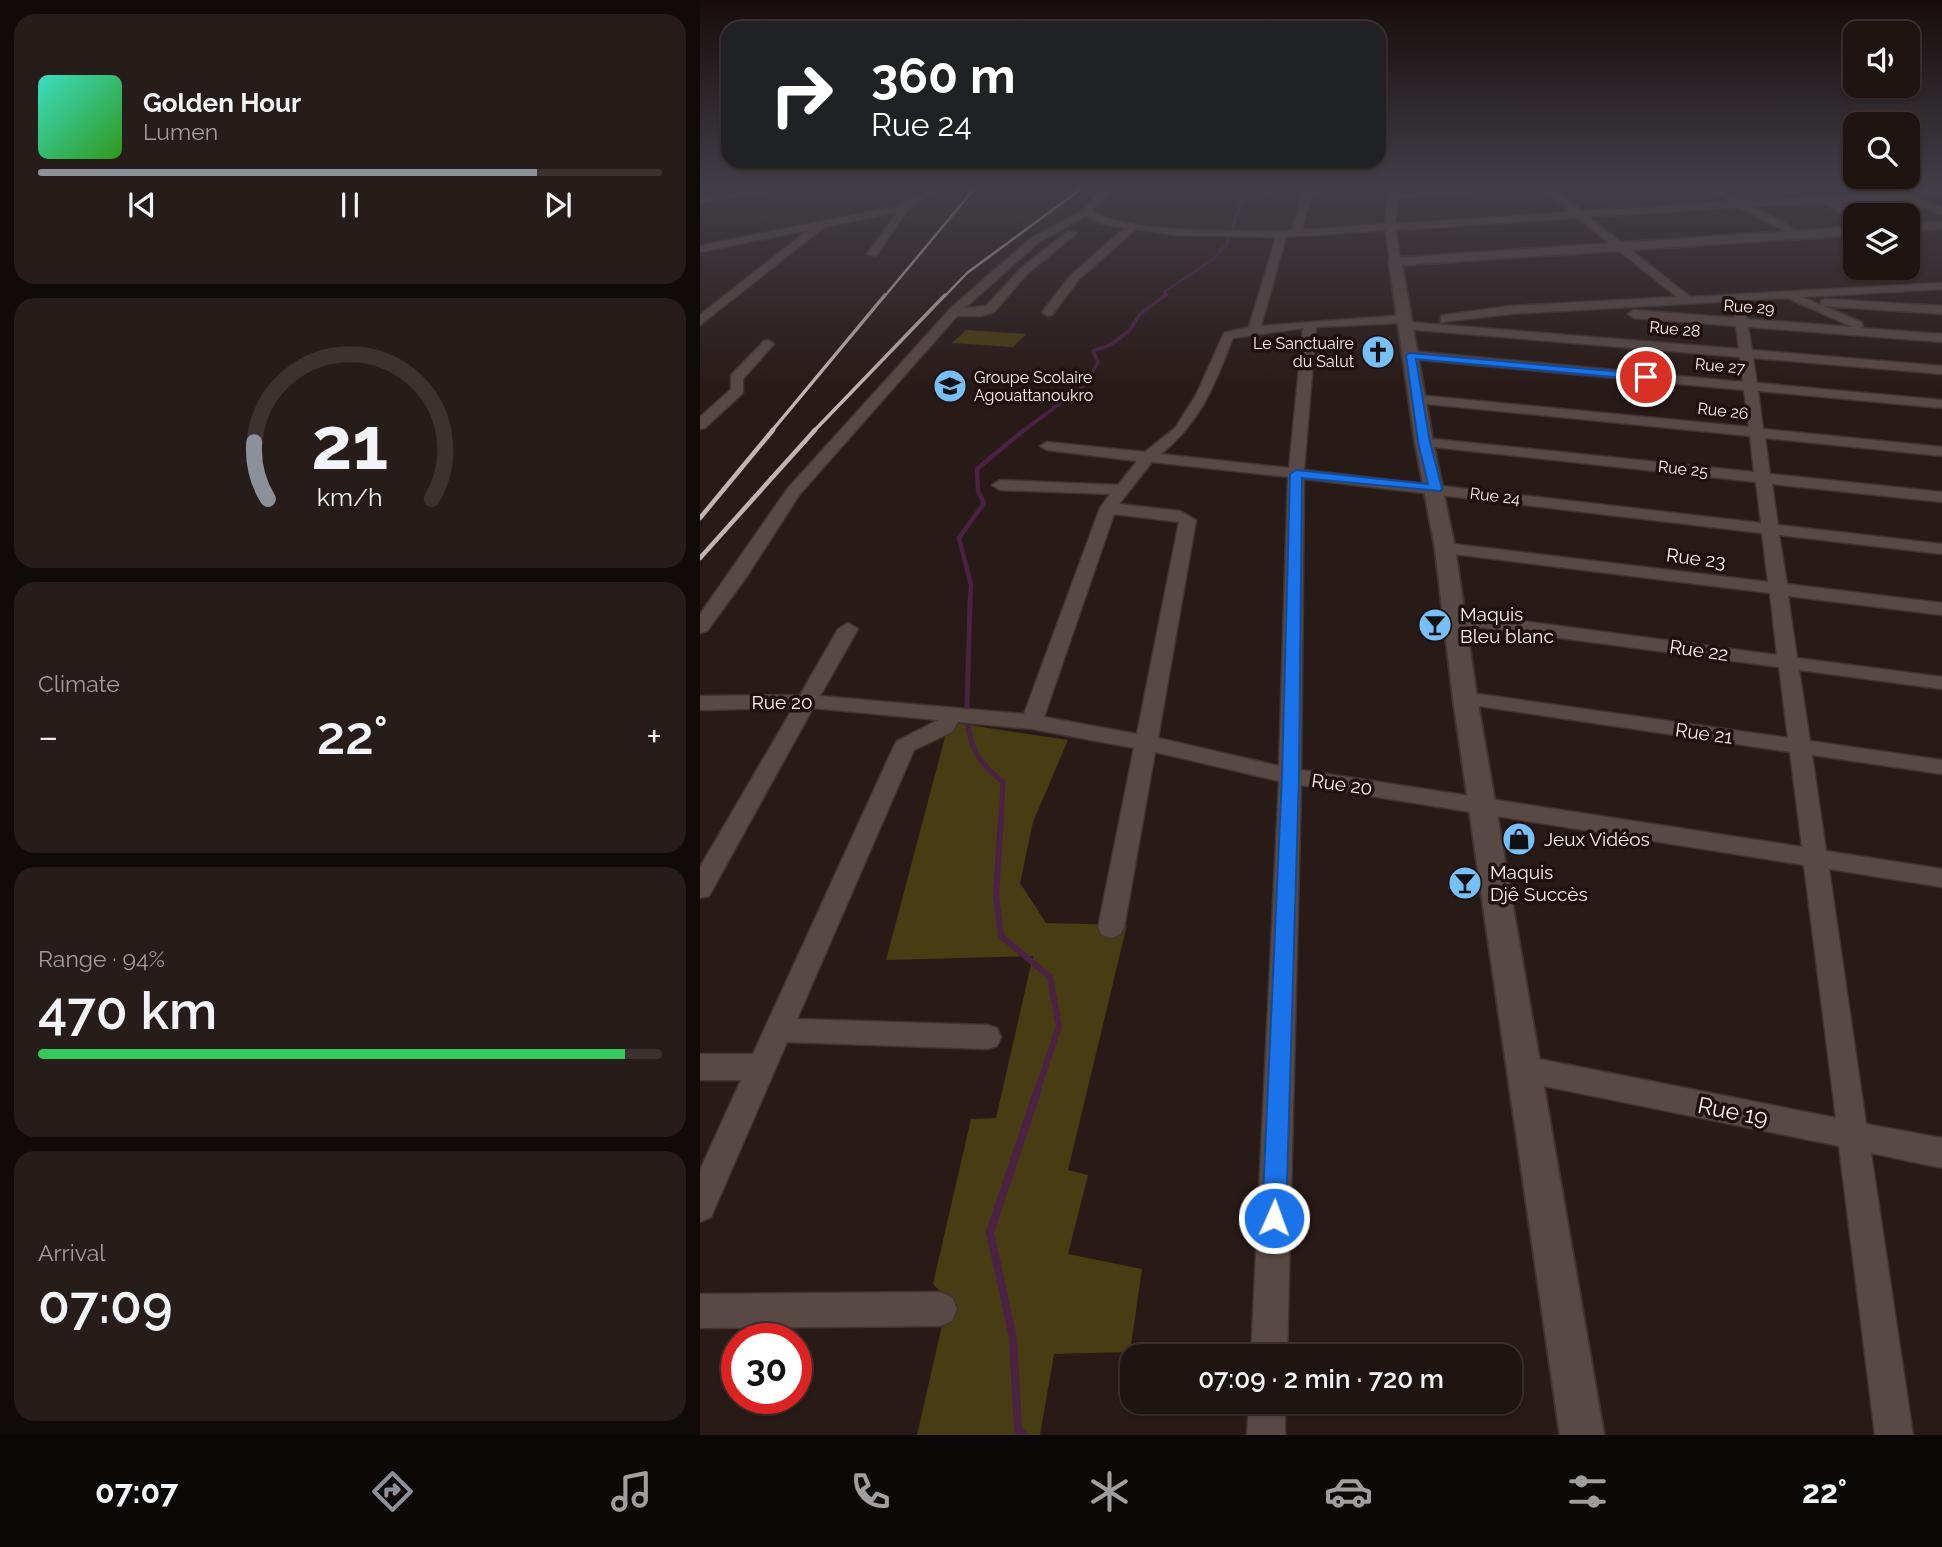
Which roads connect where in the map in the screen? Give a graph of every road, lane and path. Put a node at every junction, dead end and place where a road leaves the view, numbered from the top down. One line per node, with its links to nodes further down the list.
1 (781, 256): 19 (street)
2 (1017, 256): 17 (street)
3 (1043, 256): 17 (street)
4 (1099, 256): 18 (street)
5 (1276, 256): 23 (street)
6 (1394, 256): 9 (street)
7 (1480, 256): 9 (street)
8 (1632, 256): 13 (street)
9 (1395, 262): 22 (street)
10 (1942, 286): 11 (street)
11 (1785, 293): 12 (street); 14 (street)
12 (1738, 296): 13 (street); 20 (street)
13 (1687, 300): 15 (street)
14 (1807, 303): 16 (street); 24 (street)
15 (1554, 308): 20 (street, Rue 29); 22 (street)
16 (1942, 310)
17 (954, 312): 53 (street)
18 (1048, 312)
19 (700, 321)
20 (1742, 322): 24 (street, Rue 29); 27 (street)
21 (1310, 324): 22 (street); 23 (street); 40 (street)
22 (1412, 324): 27 (street, Rue 28); 28 (street)
23 (1254, 330): 39 (street)
24 (1873, 332): 25 (street, Rue 29); 29 (street)
25 (1942, 338)
26 (768, 344): 34 (street)
27 (1746, 352): 30 (street, Rue 28); 31 (street)
28 (1410, 355): 31 (street, Rue 27); 32 (street)
29 (1942, 363)
30 (1942, 370)
31 (1751, 387): 33 (street, Rue 27); 35 (street)
32 (1417, 399): 35 (street, Rue 26); 36 (street)
33 (1942, 404)
34 (700, 425)
35 (1757, 432): 38 (street, Rue 26); 41 (street)
36 (1424, 442): 41 (street, Rue 25); 43 (street)
37 (1047, 446): 39 (street, Rue 24)
38 (1942, 451)
39 (1147, 458): 40 (street, Rue 24); 44 (street)
40 (1296, 474): 43 (street, Rue 24); 65 (street)
41 (1763, 478): 45 (street, Rue 25); 47 (street)
42 (1000, 485): 44 (street)
43 (1436, 489): 47 (street, Rue 24); 48 (street)
44 (1122, 490): 46 (street)
45 (1942, 497)
46 (1108, 508): 61 (street); 62 (street)
47 (1770, 530): 49 (street, Rue 24); 50 (street)
48 (1446, 548): 50 (street, Rue 23); 52 (street)
49 (1942, 549)
50 (1778, 589): 51 (street, Rue 23); 55 (street)
51 (1942, 609)
52 (1455, 618): 55 (street, Rue 22); 57 (street)
53 (700, 627)
54 (848, 629): 58 (street)
55 (1788, 662): 56 (street, Rue 22); 63 (street)
56 (1942, 683)
57 (1465, 698): 63 (street, Rue 21); 66 (street)
58 (807, 701): 59 (street, Rue 20); 60 (street, Rue 20); 69 (street)
59 (700, 703)
60 (953, 713): 61 (street, Rue 20); 71 (street)
61 (1032, 722): 62 (street, Rue 20)
62 (1147, 743): 65 (street, Rue 20); 70 (street)
63 (1800, 747): 64 (street, Rue 21); 67 (street)
64 (1942, 767)
65 (1290, 776): 66 (street, Rue 20); 81 (street)
66 (1482, 804): 67 (street, Rue 20); 75 (street)
67 (1815, 858): 68 (street, Rue 20); 76 (street)
68 (1942, 878)
69 (700, 889)
70 (1111, 928)
71 (778, 1030): 72 (street); 74 (street)
72 (987, 1037)
73 (700, 1067): 74 (street)
74 (762, 1067): 78 (street)
75 (1524, 1069): 76 (street, Rue 19); 84 (street)
76 (1853, 1135): 77 (street, Rue 19); 85 (street)
77 (1942, 1153)
78 (700, 1206)
79 (940, 1309): 80 (street)
80 (700, 1311)
81 (1269, 1344)
82 (1267, 1414): 83 (street)
83 (1266, 1435)
84 (1582, 1435)
85 (1894, 1435)

